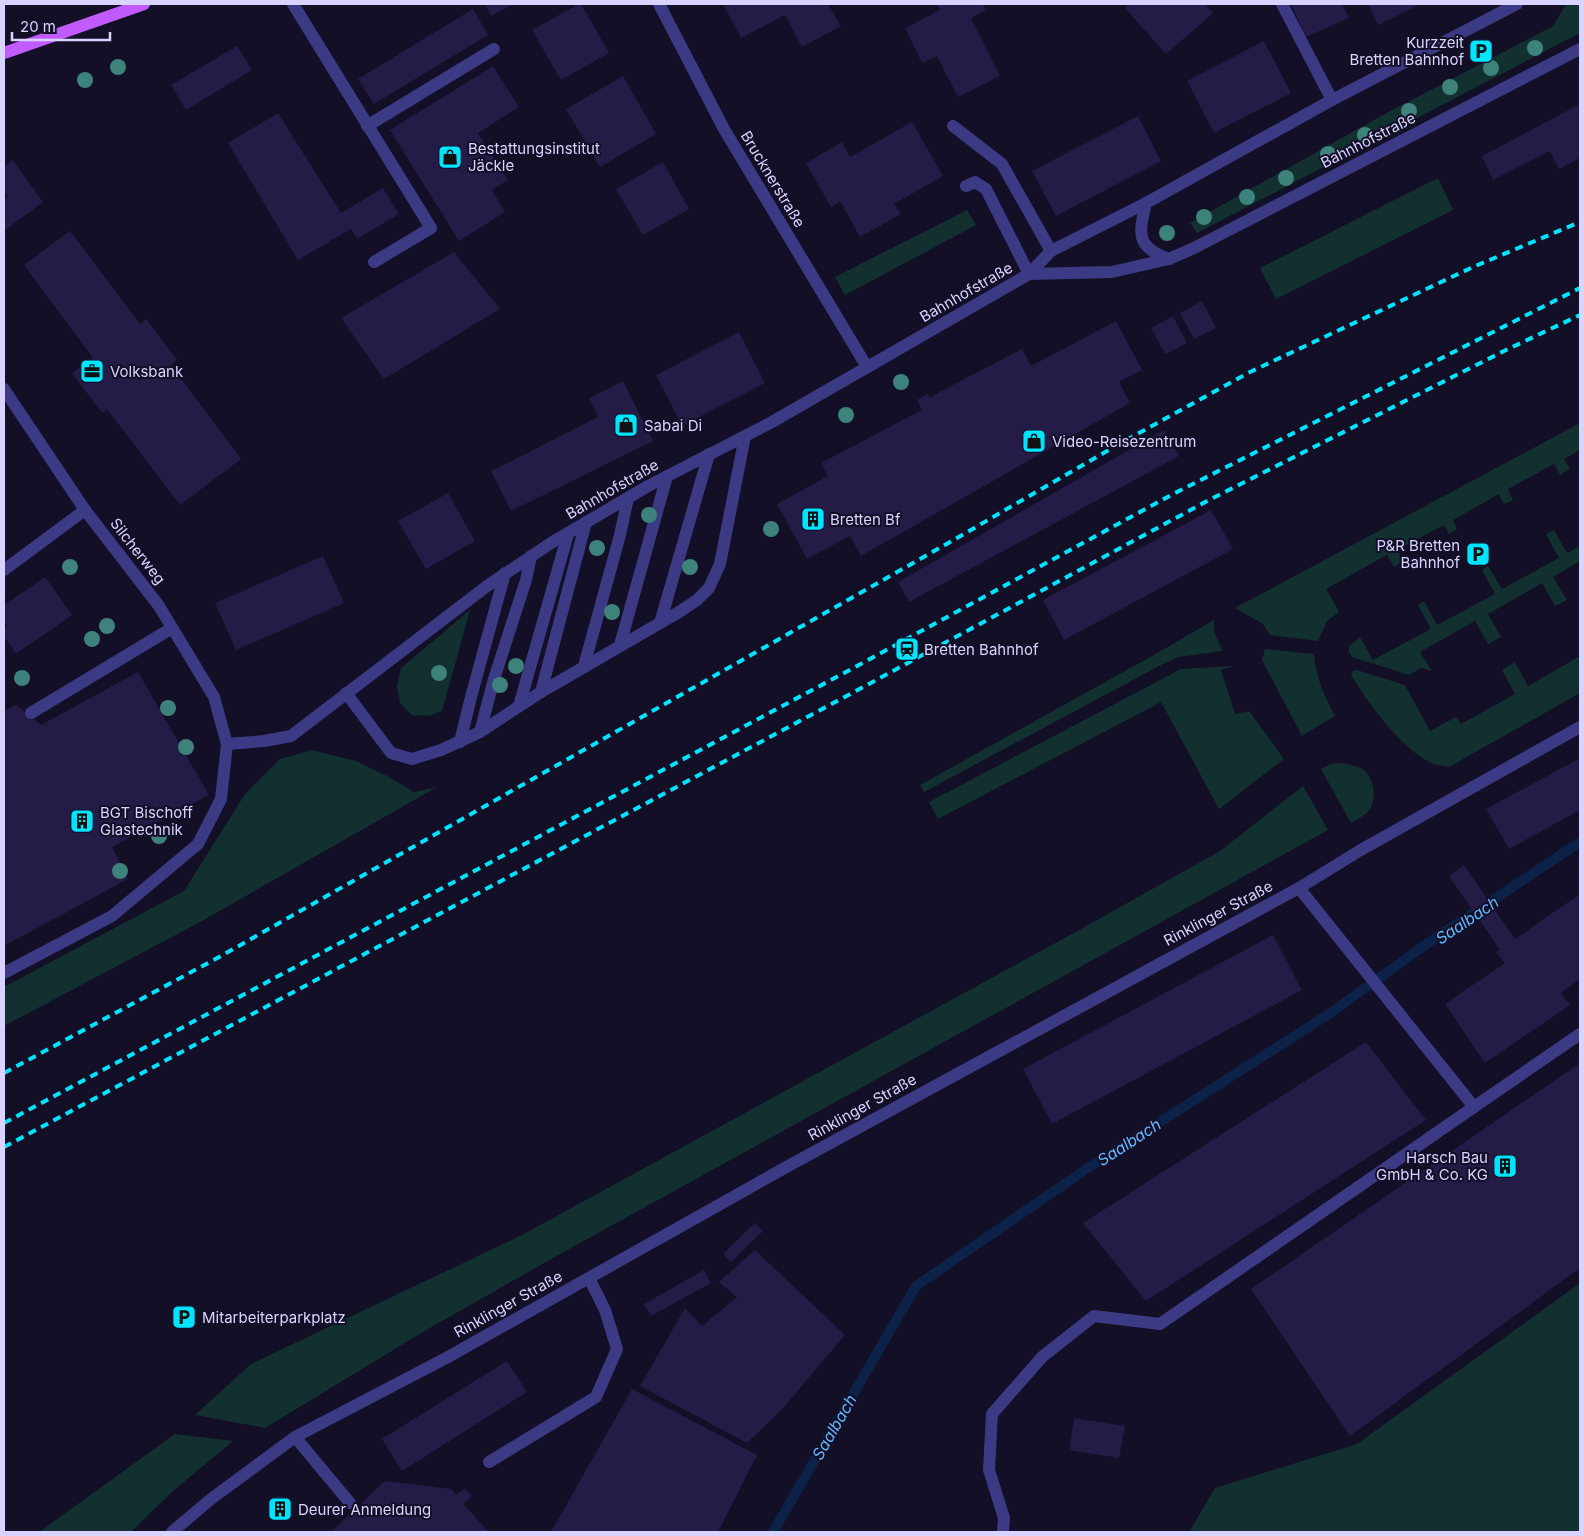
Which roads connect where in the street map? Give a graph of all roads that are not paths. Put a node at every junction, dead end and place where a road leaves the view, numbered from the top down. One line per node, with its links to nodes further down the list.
1 (144, 4): 8 (main road)
2 (293, 4): 10 (street)
3 (659, 4): 18 (street, Brucknerstraße)
4 (1282, 4): 9 (street)
5 (1517, 4): 9 (street, Bahnhofstraße)
6 (1580, 49): 15 (street, Bahnhofstraße)
7 (494, 50): 10 (street)
8 (4, 53)
9 (1332, 100): 13 (street, Bahnhofstraße)
10 (367, 126): 16 (street)
11 (953, 126): 14 (street)
12 (966, 186): 17 (street)
13 (1146, 202): 14 (street, Bahnhofstraße); 15 (street)
14 (1051, 251): 17 (street, Bahnhofstraße)
15 (1169, 259): 17 (street, Bahnhofstraße)
16 (374, 262)
17 (1029, 274): 18 (street, Bahnhofstraße)
18 (867, 367): 20 (street, Bahnhofstraße)
19 (4, 389): 24 (street, Silcherweg)
20 (745, 436): 21 (street, Bahnhofstraße); 30 (street)
21 (709, 454): 22 (street, Bahnhofstraße); 30 (street)
22 (666, 476): 23 (street, Bahnhofstraße); 32 (street)
23 (628, 498): 25 (street, Bahnhofstraße); 33 (street)
24 (85, 510): 28 (street); 31 (street, Silcherweg)
25 (586, 522): 26 (street, Bahnhofstraße); 34 (street)
26 (568, 534): 27 (street, Bahnhofstraße); 36 (street)
27 (531, 556): 29 (street, Bahnhofstraße); 39 (street)
28 (4, 570)
29 (505, 573): 35 (street, Bahnhofstraße); 40 (street)
30 (660, 623): 32 (street)
31 (172, 628): 37 (street); 41 (street, Silcherweg)
32 (620, 645): 33 (street)
33 (584, 666): 34 (street)
34 (541, 692): 36 (street)
35 (346, 693): 40 (street); 41 (street, Bahnhofstraße)
36 (520, 706): 39 (street)
37 (31, 714)
38 (1580, 727): 42 (street, Rinklinger Straße)
39 (480, 732): 40 (street)
40 (460, 742)
41 (227, 744): 43 (street)
42 (1299, 888): 45 (street); 46 (street, Rinklinger Straße)
43 (4, 973)
44 (1580, 1034): 45 (street)
45 (1474, 1107): 51 (street)
46 (589, 1278): 47 (street, Rinklinger Straße); 48 (street)
47 (295, 1437): 49 (street); 50 (street, Rinklinger Straße)
48 (489, 1462)
49 (350, 1503)
50 (172, 1532)
51 (1003, 1532)

